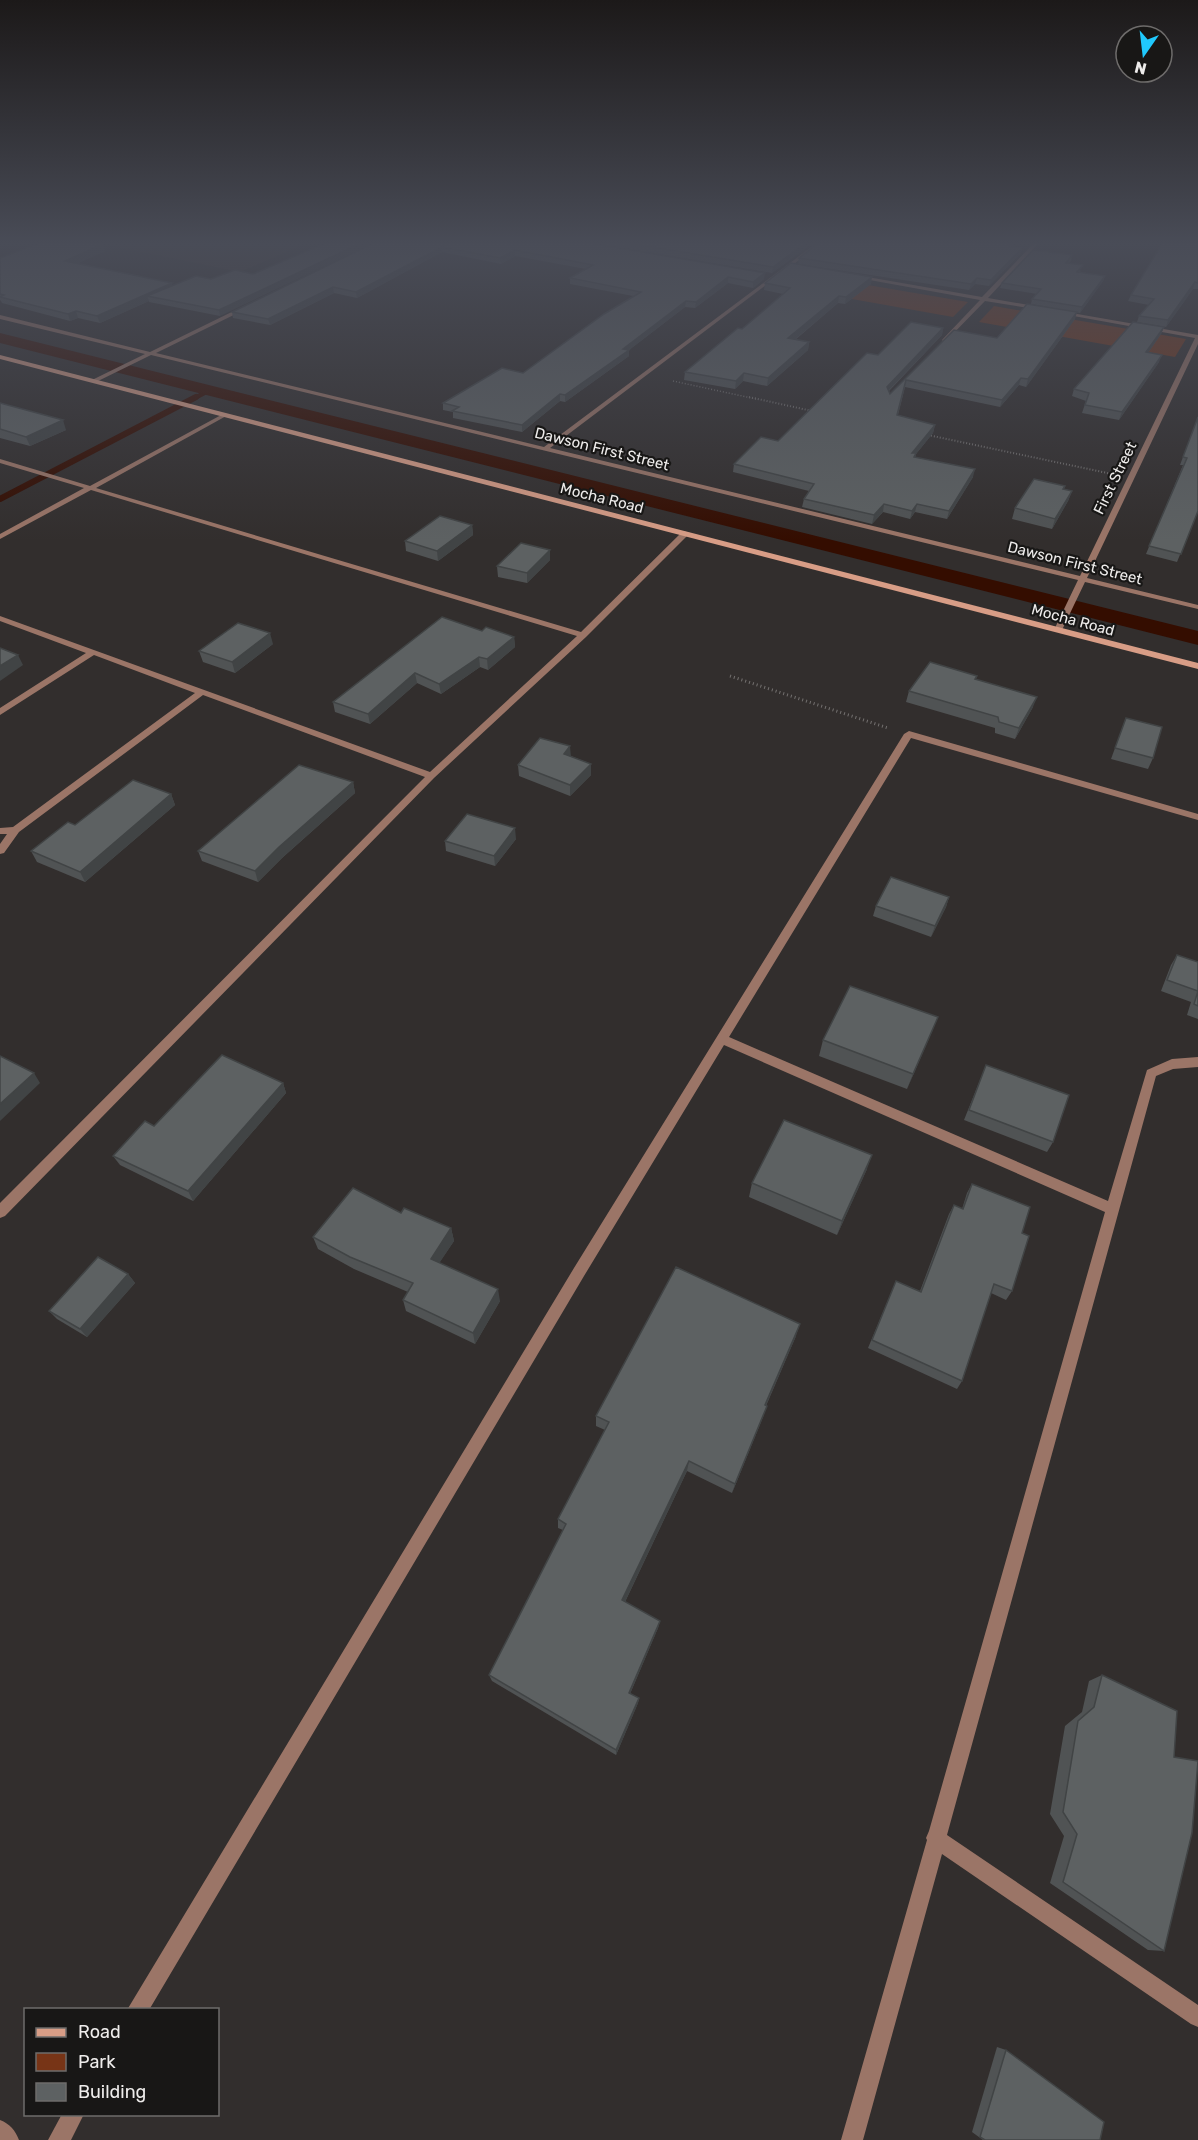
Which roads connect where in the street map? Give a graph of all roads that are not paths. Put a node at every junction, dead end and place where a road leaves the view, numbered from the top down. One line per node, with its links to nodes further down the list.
1 (103, 342): 7 (street, Dawson First Street)
2 (172, 342): 7 (street)
3 (687, 342): 11 (street)
4 (942, 342): 6 (street)
5 (1197, 342): 16 (street, First Street)
6 (936, 348)
7 (149, 353): 9 (street); 11 (street, Dawson First Street)
8 (0, 357): 9 (street, Mocha Road)
9 (94, 381): 10 (street, Mocha Road)
10 (225, 415): 13 (street); 14 (street, Mocha Road)
11 (545, 449): 16 (street, Dawson First Street)
12 (0, 461): 13 (street)
13 (91, 488): 15 (street); 20 (street)
14 (686, 533): 19 (street, Mocha Road); 20 (street)
15 (0, 537)
16 (1081, 579): 17 (street, Dawson First Street); 19 (street, First Street)
17 (1198, 607)
18 (0, 618): 21 (street)
19 (1058, 630): 22 (street, Mocha Road)
20 (583, 636): 25 (street)
21 (93, 652): 23 (street); 24 (street)
22 (1198, 666)
23 (202, 692): 25 (street); 27 (street)
24 (0, 712)
25 (431, 776): 33 (street)
26 (1198, 817): 30 (street)
27 (15, 830): 28 (street); 29 (street)
28 (0, 831)
29 (0, 851)
30 (722, 1039): 32 (street); 35 (street)
31 (1198, 1062): 32 (street)
32 (1112, 1209): 34 (street)
33 (0, 1212)
34 (935, 1838): 36 (street); 41 (street)
35 (138, 2008)
36 (1198, 2017)
37 (73, 2116): 40 (street)
38 (0, 2131): 39 (street)
39 (8, 2140)
40 (59, 2140)
41 (852, 2140)

